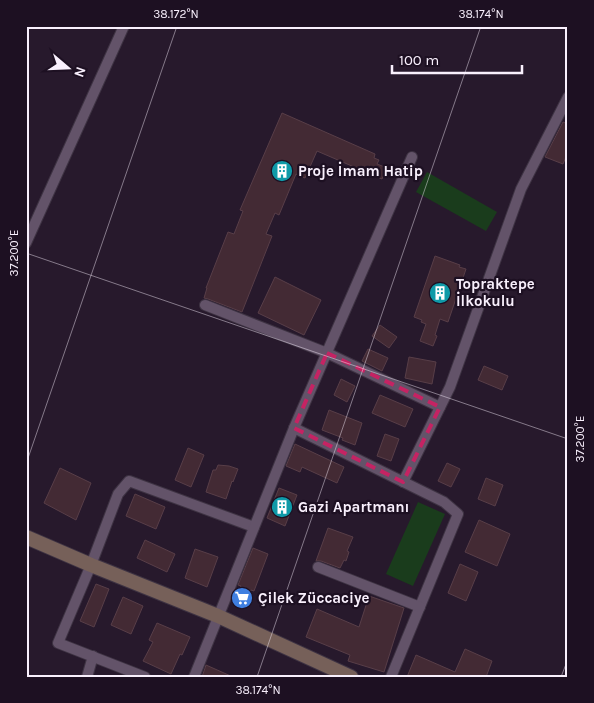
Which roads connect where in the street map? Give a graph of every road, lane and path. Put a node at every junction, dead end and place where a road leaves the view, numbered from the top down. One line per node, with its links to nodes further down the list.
1 (124, 26): 4 (street)
2 (568, 97): 7 (street)
3 (412, 157): 6 (street)
4 (27, 237)
5 (204, 305): 6 (street)
6 (327, 353): 7 (street); 8 (street)
7 (440, 407): 9 (street)
8 (294, 428): 9 (street); 10 (street)
9 (403, 482): 14 (street)
10 (254, 527): 12 (street); 15 (street)
11 (26, 538): 12 (main road)
12 (90, 565): 15 (main road); 16 (street)
13 (318, 567): 14 (street)
14 (420, 607): 21 (street)
15 (218, 616): 19 (street); 20 (main road)
16 (93, 656): 17 (street); 18 (street)
17 (87, 677)
18 (146, 677)
19 (194, 677)
20 (351, 677)
21 (391, 677)

